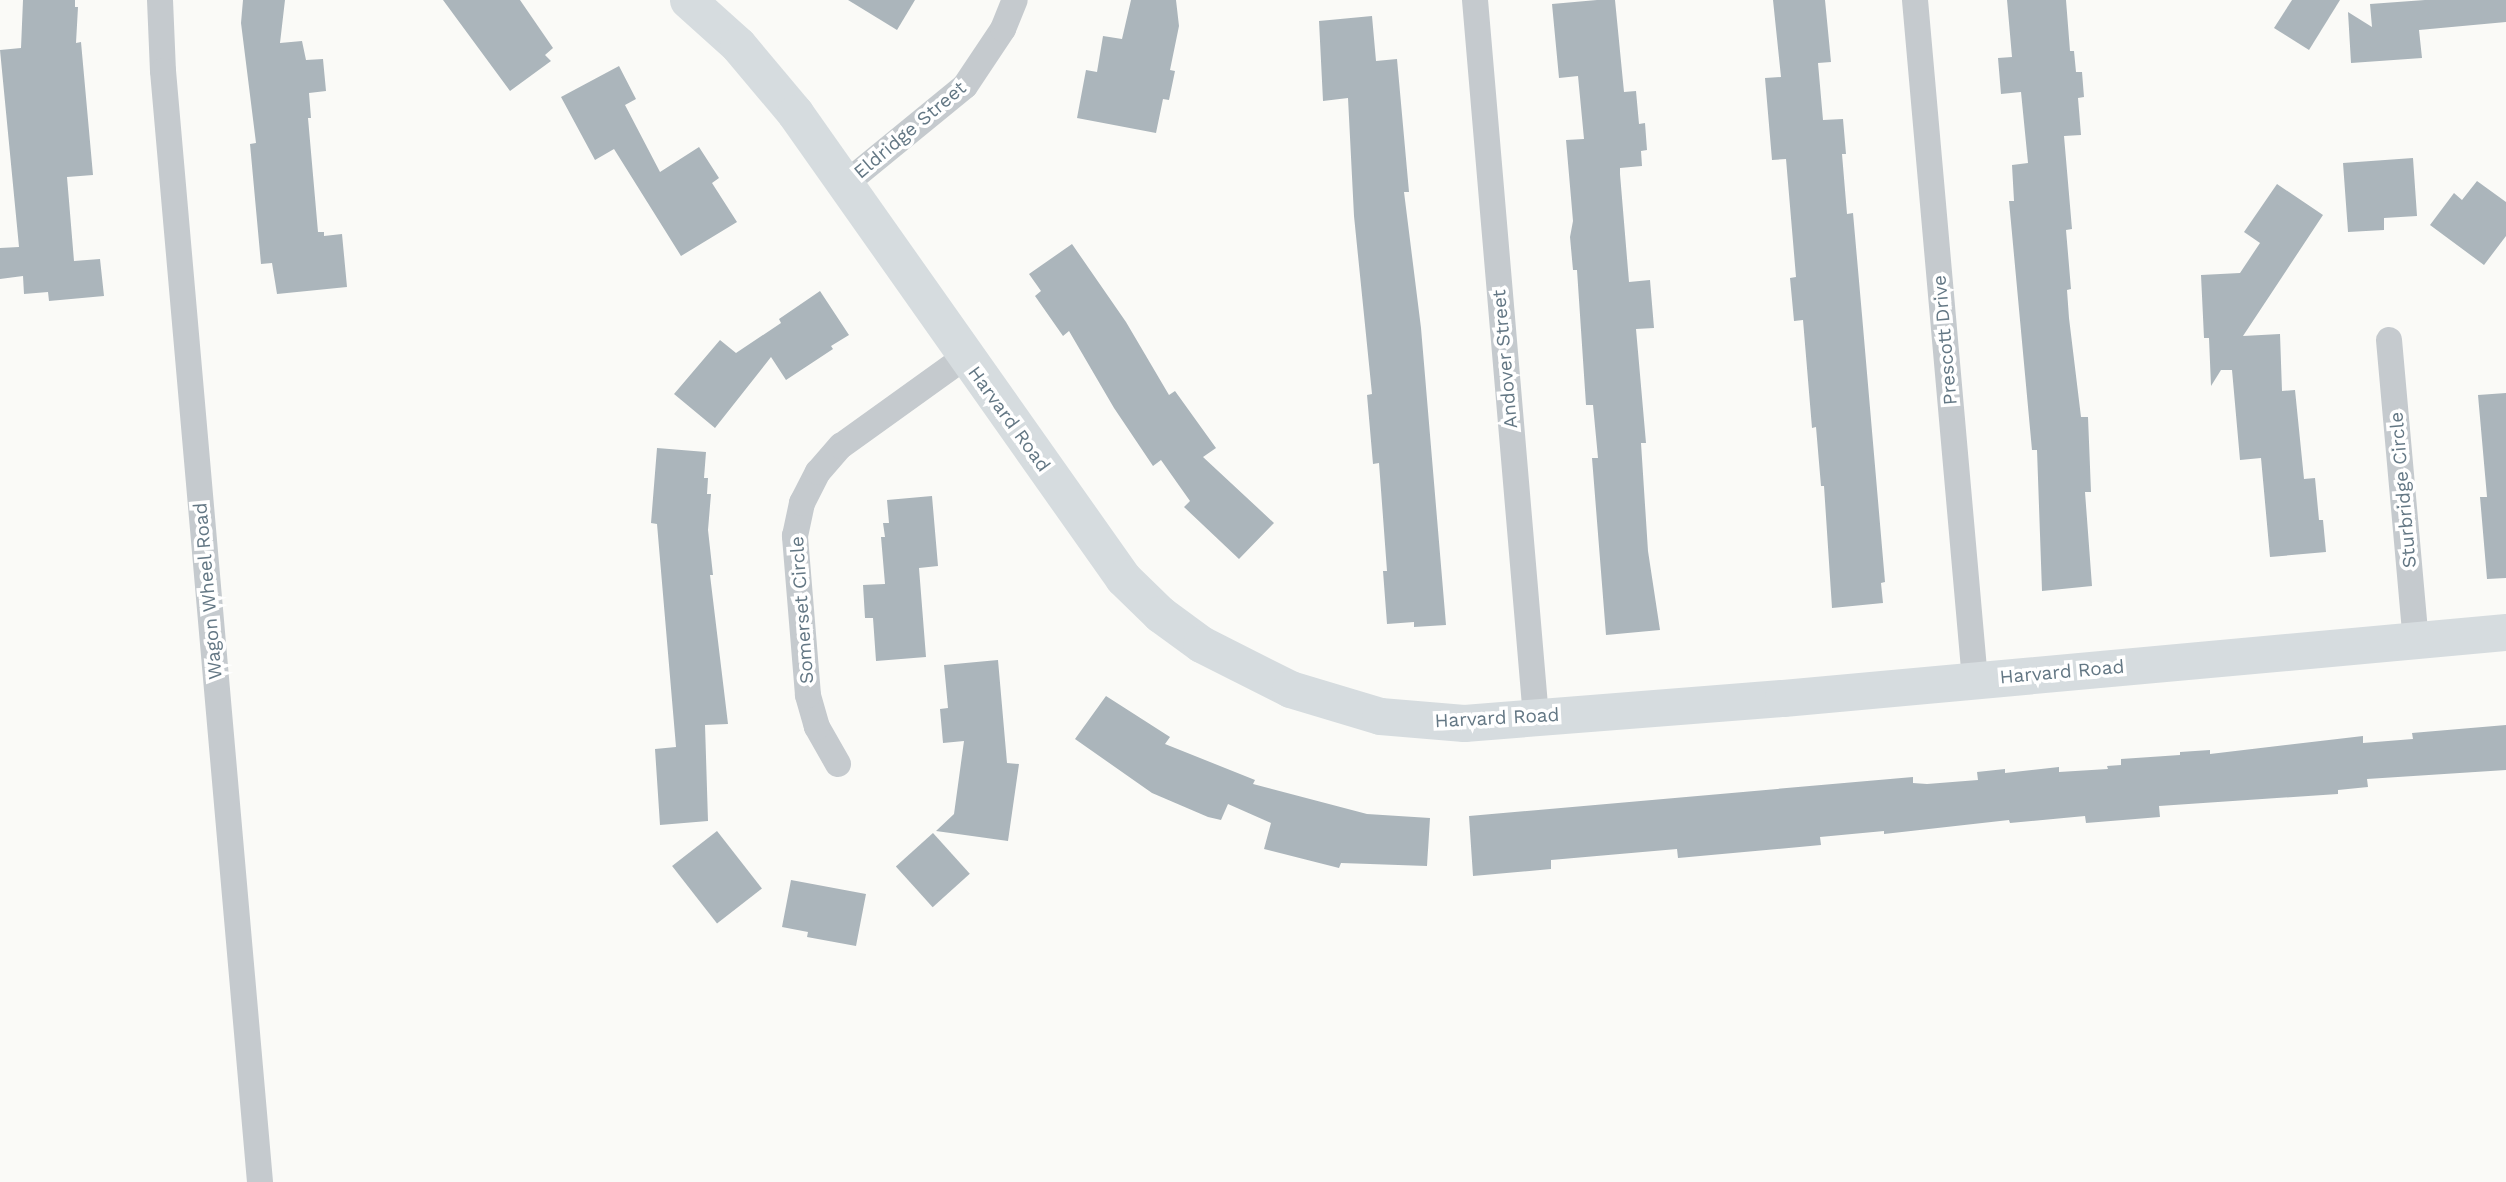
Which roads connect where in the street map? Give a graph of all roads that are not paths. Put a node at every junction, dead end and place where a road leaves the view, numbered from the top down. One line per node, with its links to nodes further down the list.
1 (160, 0): 14 (street, Wagon Wheel Road)
2 (688, 0): 6 (street, Harvard Road)
3 (1014, 0): 6 (street, Eldridge Street)
4 (1475, 0): 12 (street, Andover Street)
5 (1915, 0): 11 (street, Prescott Drive)
6 (844, 185): 8 (street, Harvard Road)
7 (2389, 340): 10 (street, Sturbridge Circle)
8 (965, 357): 12 (street, Harvard Road); 13 (street, Somerset Circle)
9 (2506, 632): 10 (street, Harvard Road)
10 (2416, 640): 11 (street, Harvard Road)
11 (1975, 680): 12 (street, Harvard Road)
12 (1536, 718)
13 (838, 764)
14 (260, 1182)

